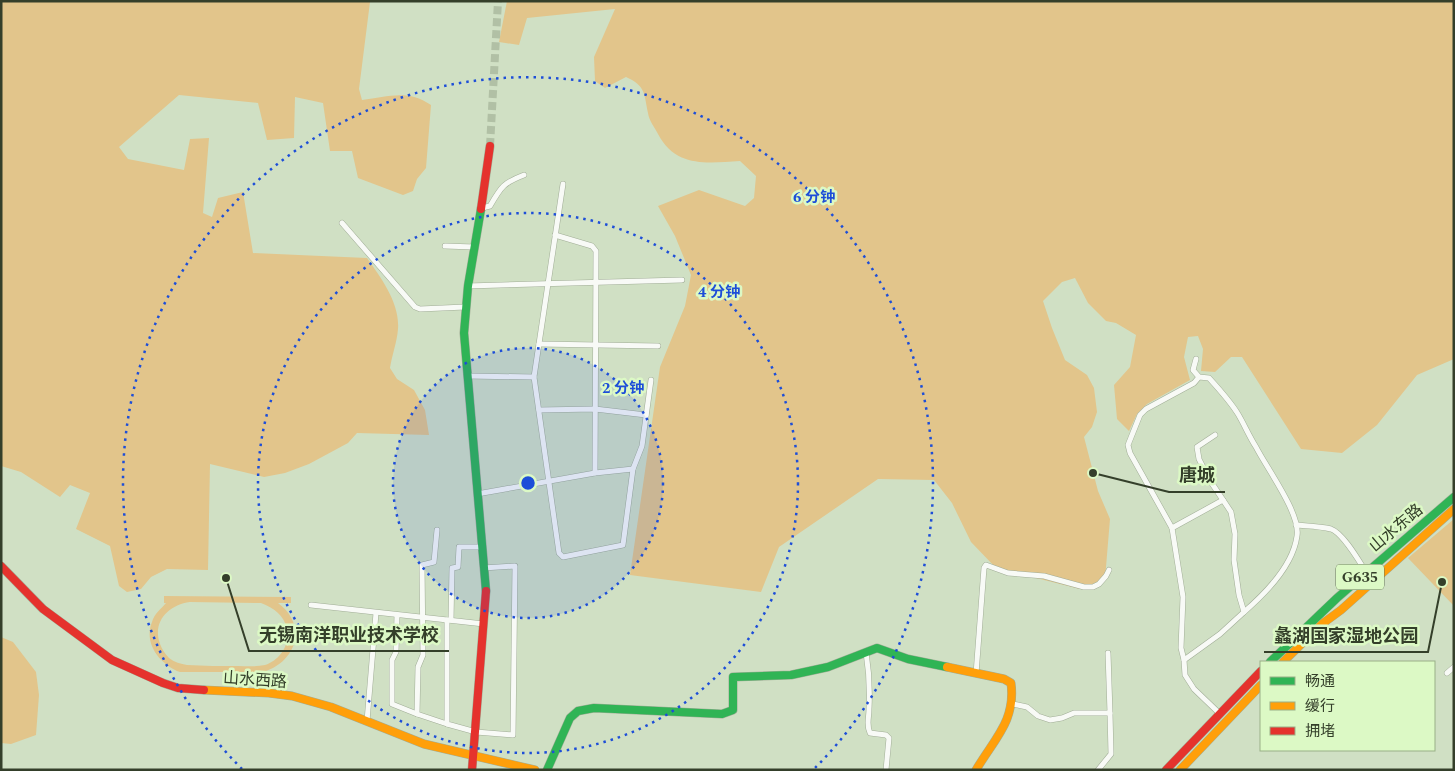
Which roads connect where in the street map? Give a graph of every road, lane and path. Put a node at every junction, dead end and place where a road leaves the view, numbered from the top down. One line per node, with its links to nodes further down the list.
1 (490, 146): 4 (main road)
2 (524, 175): 4 (street)
3 (563, 184): 6 (street)
4 (482, 208): 8 (main road)
5 (342, 223): 13 (street)
6 (555, 235): 10 (street); 11 (street)
7 (445, 246): 8 (street)
8 (474, 247): 12 (main road)
9 (682, 280): 10 (street)
10 (596, 282): 11 (street); 15 (street)
11 (548, 284): 12 (street); 14 (street)
12 (467, 286): 13 (main road)
13 (465, 306): 18 (main road)
14 (539, 344): 15 (street); 19 (street)
15 (595, 344): 16 (street); 23 (street)
16 (658, 346)
17 (1196, 359): 20 (street)
18 (468, 376): 19 (street); 29 (main road)
19 (534, 377): 22 (street)
20 (1199, 377): 33 (street); 34 (street)
21 (651, 380): 24 (street)
22 (538, 410): 23 (street); 28 (street)
23 (595, 410): 24 (street); 27 (street)
24 (646, 414): 26 (street)
25 (1215, 435): 31 (street)
26 (633, 469): 27 (street); 28 (street)
27 (595, 473): 28 (street)
28 (549, 481): 29 (street)
29 (477, 494): 36 (main road)
30 (1454, 497): 40 (main road, 山水东路 / G635)
31 (1223, 500): 34 (street); 42 (street)
32 (1454, 510): 52 (main road, 山水东路 / G635)
33 (1296, 524): 40 (street); 42 (street)
34 (1172, 528): 50 (street)
35 (437, 530): 45 (street)
36 (482, 546): 38 (main road); 46 (street)
37 (1, 566): 62 (main road, 山水西路)
38 (484, 568): 47 (main road); 64 (street)
39 (1109, 570): 56 (street)
40 (1366, 572): 51 (main road, 山水东路 / G635)
41 (311, 605): 43 (street)
42 (1244, 612): 50 (street)
43 (376, 613): 44 (street); 62 (street)
44 (396, 615): 45 (street); 61 (street)
45 (422, 618): 46 (street); 61 (street)
46 (449, 620): 47 (street); 63 (street)
47 (484, 624): 64 (main road)
48 (866, 652): 56 (main road); 68 (main road); 69 (street)
49 (1108, 653): 59 (street)
50 (1184, 660): 60 (street)
51 (1271, 661)
52 (1284, 661)
53 (1454, 667): 55 (street)
54 (1260, 672): 60 (main road)
55 (1447, 673)
56 (976, 674): 58 (main road)
57 (1260, 685): 73 (main road)
58 (1013, 704): 59 (street); 70 (main road)
59 (1110, 713): 71 (street)
60 (1219, 713): 72 (main road)
61 (417, 714): 63 (street)
62 (367, 721): 65 (main road, 山水西路)
63 (447, 724): 64 (street)
64 (476, 732): 65 (main road)
65 (474, 756): 66 (main road); 67 (main road, 山水西路)
66 (472, 770)
67 (535, 770)
68 (547, 770)
69 (886, 770)
70 (976, 770)
71 (1098, 770)
72 (1166, 770)
73 (1180, 770)

